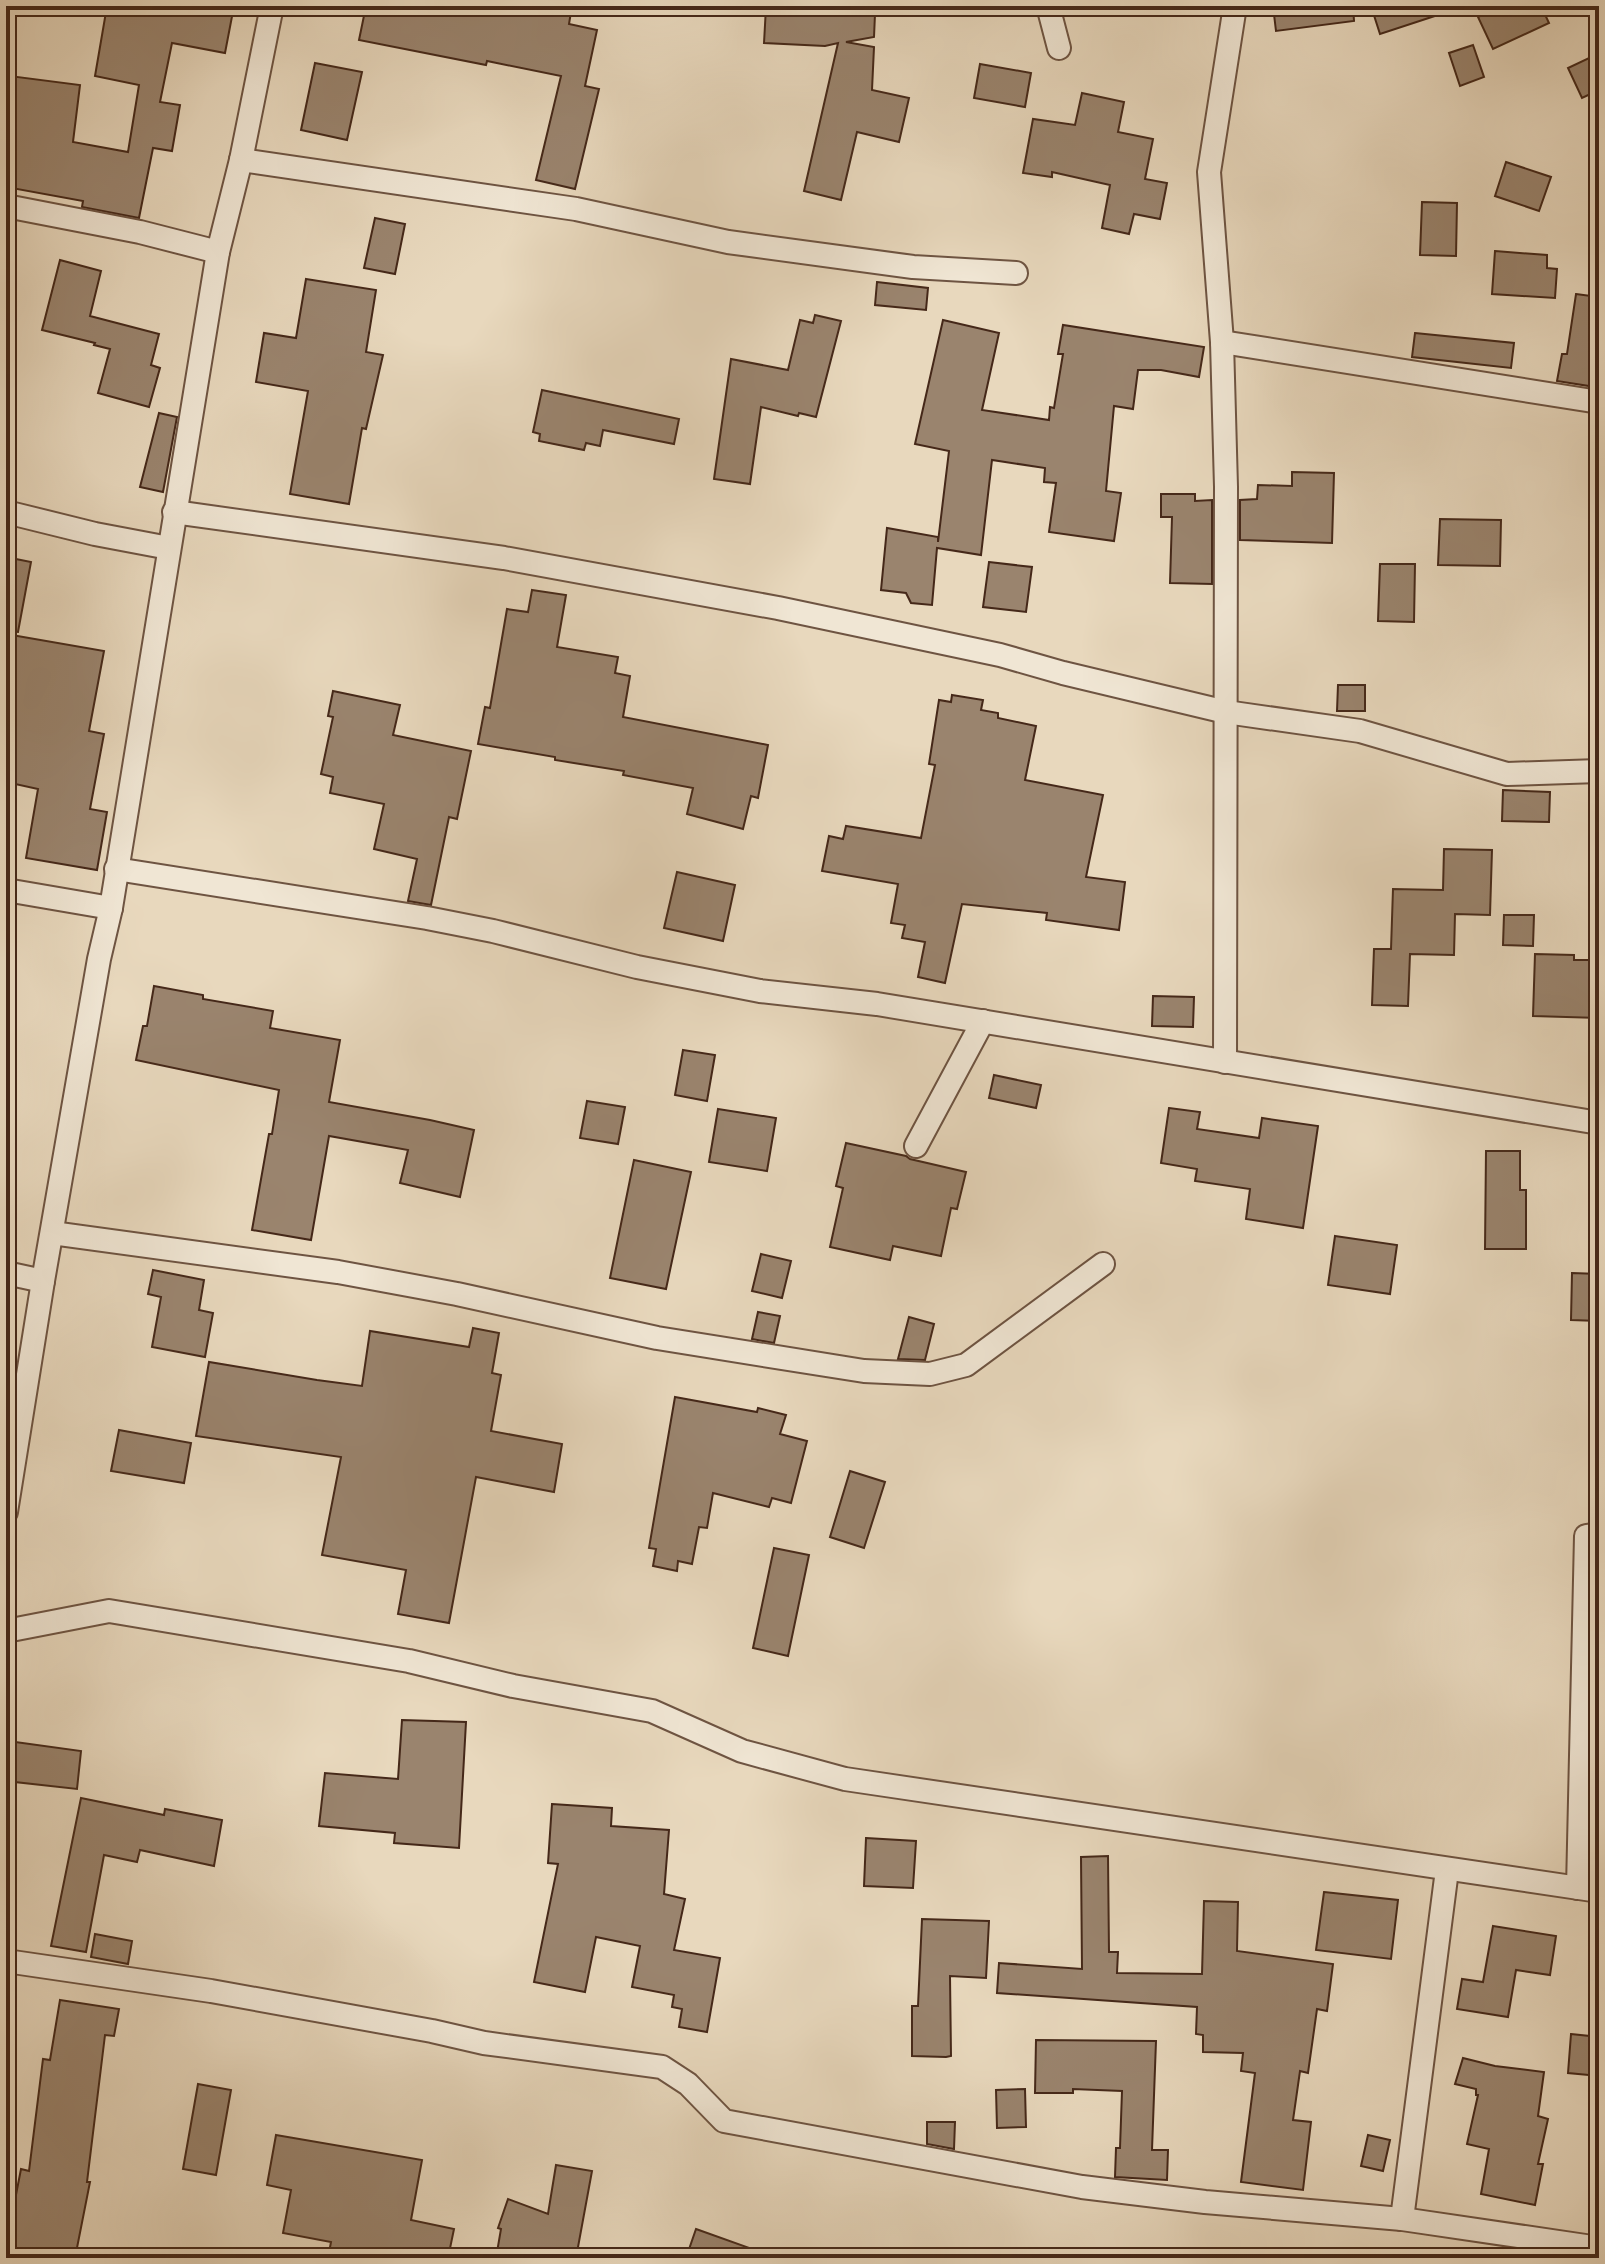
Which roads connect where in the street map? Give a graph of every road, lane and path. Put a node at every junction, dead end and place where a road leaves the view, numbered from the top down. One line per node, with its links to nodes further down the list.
1 (272, 6): 5 (street)
2 (1048, 6): 4 (street)
3 (1235, 6): 9 (street)
4 (1059, 48)
5 (241, 160): 7 (street); 8 (street)
6 (6, 206): 7 (street)
7 (218, 252): 12 (street)
8 (1016, 273)
9 (1222, 342): 10 (street); 14 (street)
10 (1599, 402)
11 (6, 512): 13 (street)
12 (174, 512): 13 (street); 14 (street)
13 (169, 548): 16 (street)
14 (1226, 712): 15 (street); 20 (street)
15 (1599, 771)
16 (116, 869): 18 (street); 19 (street)
17 (6, 890): 18 (street)
18 (111, 908): 23 (street)
19 (983, 1021): 20 (street); 22 (street)
20 (1225, 1062): 21 (street)
21 (1599, 1123)
22 (916, 1146)
23 (52, 1233): 24 (street); 26 (street)
24 (1103, 1264)
25 (6, 1273): 26 (street)
26 (43, 1281): 27 (street)
27 (6, 1512)
28 (1599, 1534): 31 (street)
29 (6, 1631): 30 (street)
30 (1447, 1870): 31 (street); 33 (street)
31 (1588, 1890)
32 (6, 1961): 33 (street)
33 (1402, 2219): 34 (street)
34 (1599, 2248)

